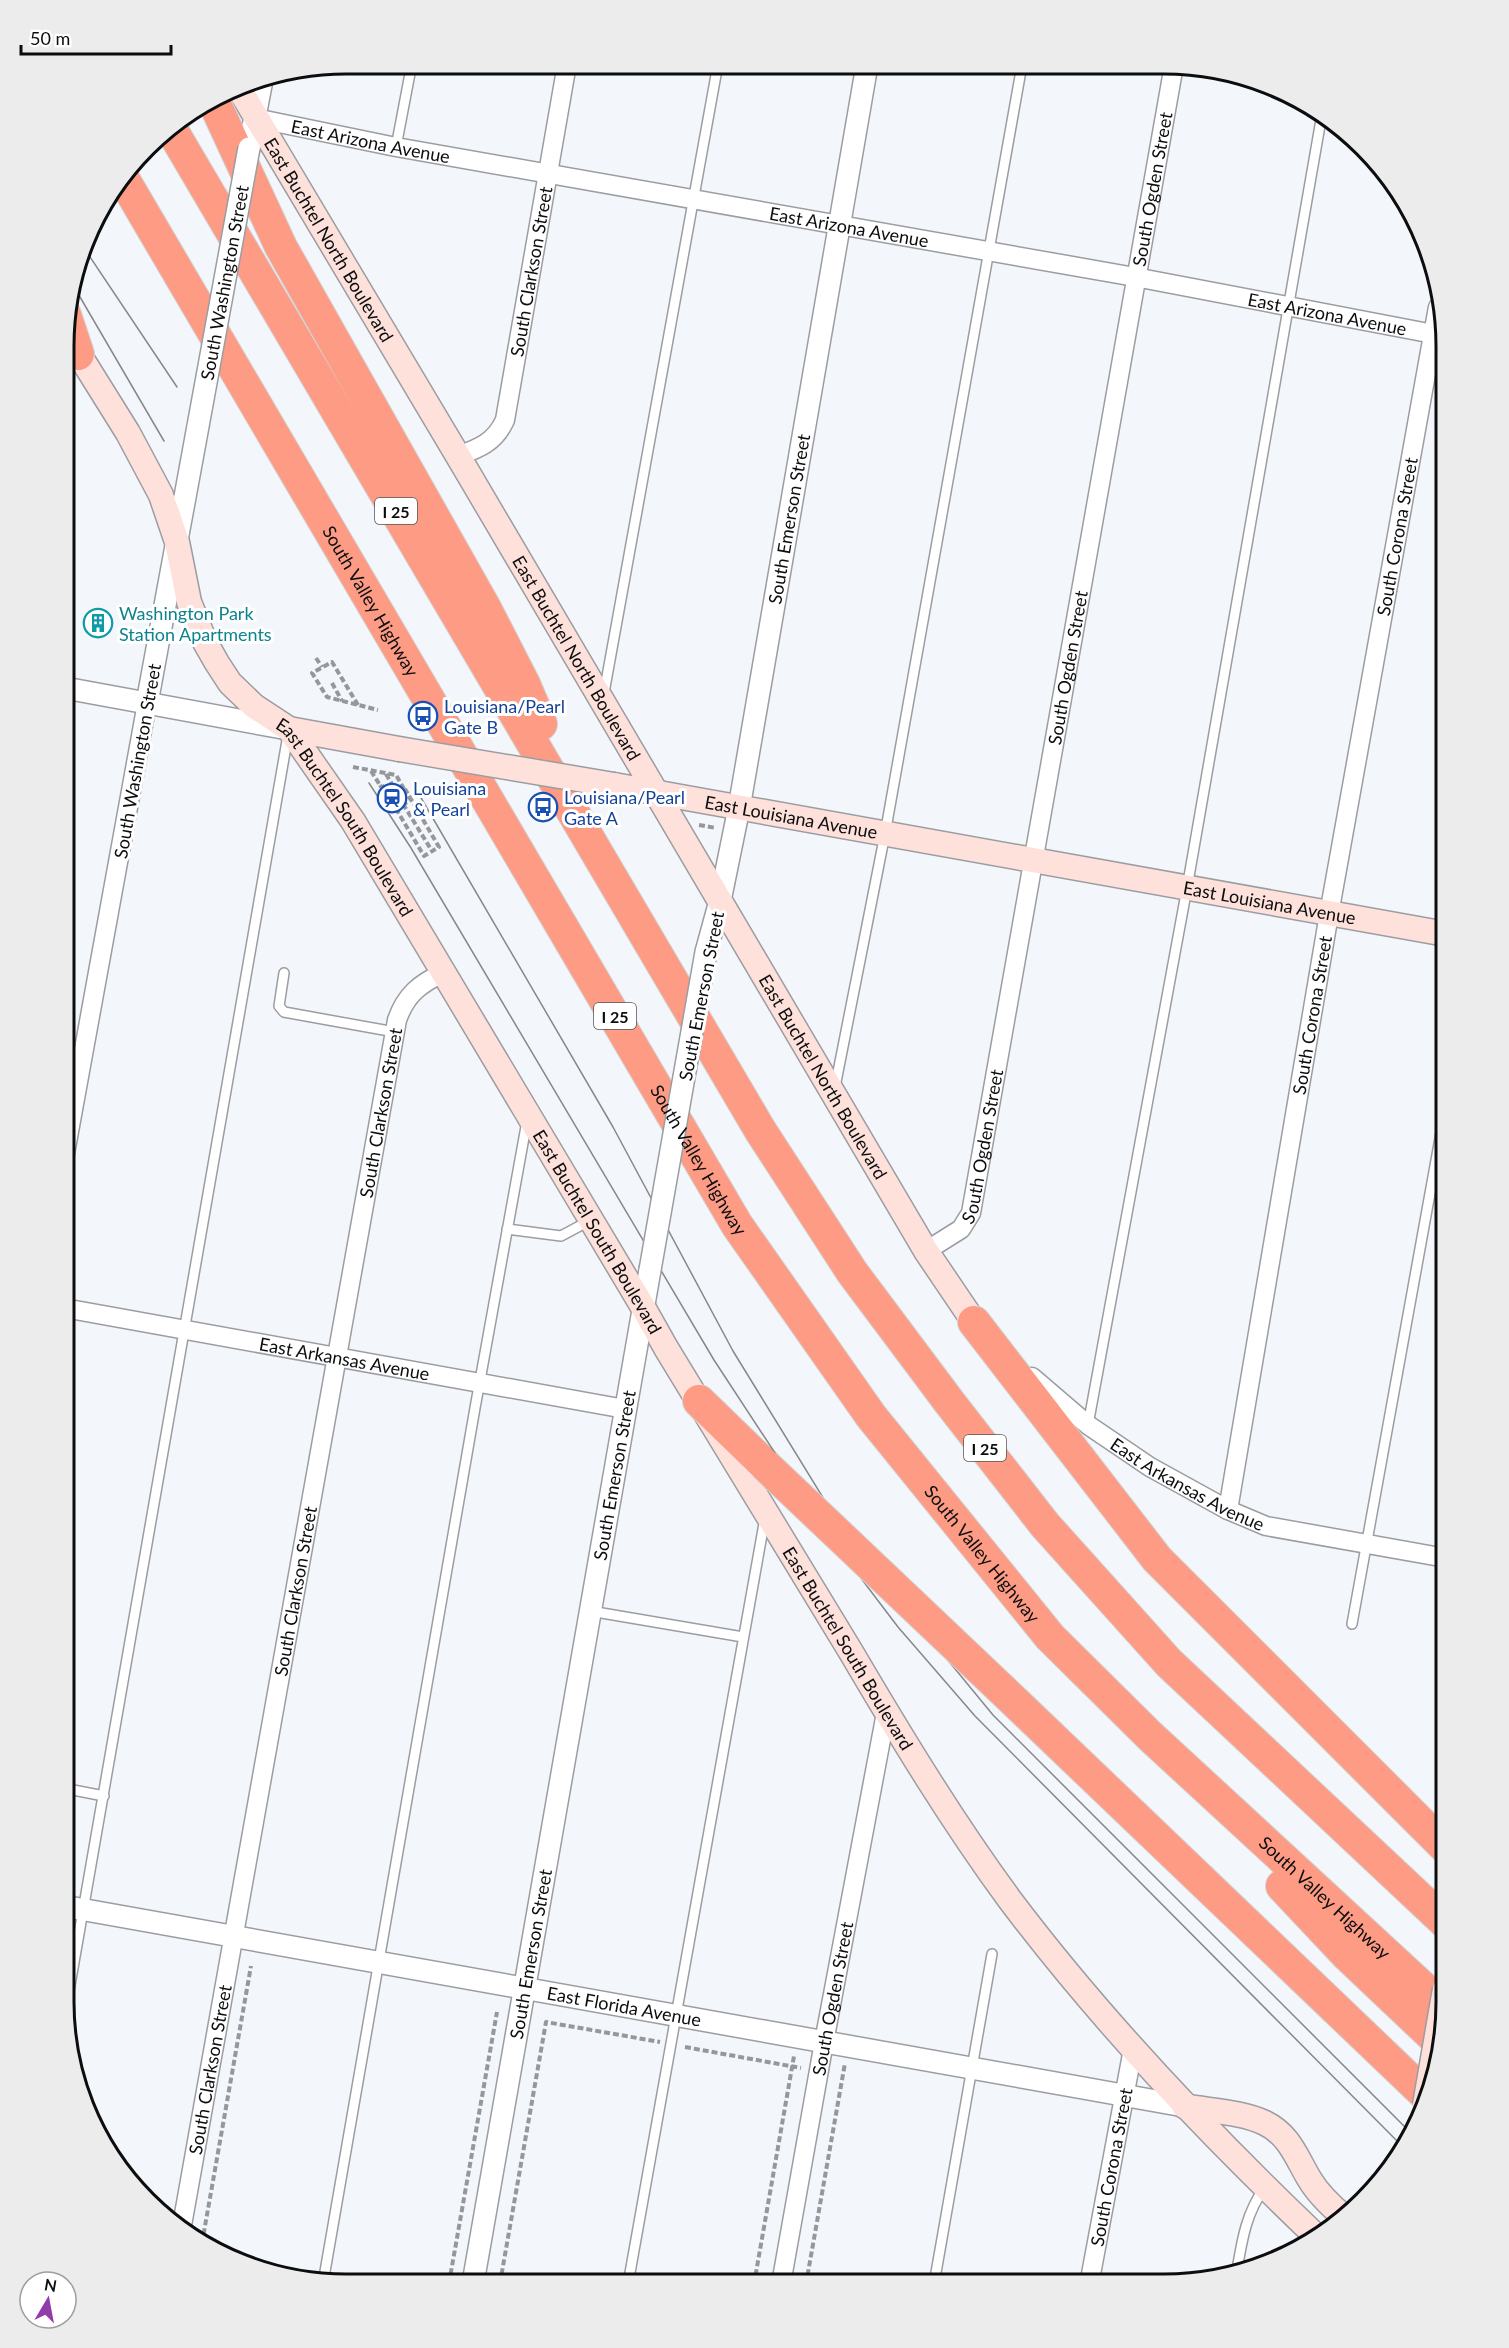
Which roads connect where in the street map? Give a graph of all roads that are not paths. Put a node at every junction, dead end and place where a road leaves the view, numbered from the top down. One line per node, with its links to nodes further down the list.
1 (410, 74): 13 (lane)
2 (565, 74): 14 (street, South Clarkson Street)
3 (716, 74): 16 (lane)
4 (865, 74): 18 (street, South Emerson Street)
5 (1020, 74): 19 (lane)
6 (1172, 74): 20 (street, South Ogden Street)
7 (261, 87): 10 (street, South Washington Street)
8 (242, 94): 10 (main road, East Buchtel North Boulevard)
9 (216, 107): 37 (highway)
10 (255, 118): 13 (street, East Arizona Avenue); 25 (main road, East Buchtel North Boulevard); 27 (street, South Washington Street, bridge)
11 (1320, 124): 21 (lane)
12 (174, 134): 37 (highway, I 25)
13 (396, 147): 14 (street, East Arizona Avenue)
14 (547, 174): 16 (street, East Arizona Avenue); 25 (street, South Clarkson Street)
15 (127, 185): 26 (highway, South Valley Highway / I 25)
16 (693, 199): 18 (street, East Arizona Avenue); 29 (lane)
17 (113, 205): 26 (highway)
18 (840, 225): 19 (street, East Arizona Avenue); 33 (street, South Emerson Street)
19 (988, 252): 20 (street, East Arizona Avenue); 34 (lane)
20 (1135, 277): 21 (street, East Arizona Avenue); 35 (street, South Ogden Street)
21 (1287, 307): 22 (street, East Arizona Avenue); 36 (lane)
22 (1435, 334)
23 (74, 346): 27 (main road, East Buchtel South Boulevard)
24 (1436, 351): 39 (street, South Corona Street)
25 (458, 456): 29 (main road, East Buchtel North Boulevard)
26 (290, 464): 67 (highway, South Valley Highway / I 25)
27 (177, 542): 30 (street, South Washington Street); 31 (main road, East Buchtel South Boulevard)
28 (74, 690): 30 (street, East Louisiana Avenue)
29 (602, 702): 32 (main road, East Buchtel North Boulevard)
30 (147, 703): 31 (street, East Louisiana Avenue); 45 (street, South Washington Street)
31 (289, 729): 32 (main road, East Louisiana Avenue, bridge); 41 (main road, East Buchtel South Boulevard); 54 (lane)
32 (655, 792): 33 (main road, East Louisiana Avenue); 38 (main road, East Buchtel North Boulevard)
33 (739, 808): 34 (main road, East Louisiana Avenue); 38 (street, South Emerson Street)
34 (885, 834): 35 (main road, East Louisiana Avenue); 44 (lane)
35 (1034, 862): 36 (main road, East Louisiana Avenue); 50 (street, South Ogden Street)
36 (1187, 888): 39 (main road, East Louisiana Avenue); 59 (lane)
37 (622, 895): 73 (highway, I 25)
38 (720, 901): 44 (main road, East Buchtel North Boulevard); 51 (street, South Emerson Street, bridge)
39 (1329, 914): 40 (main road, East Louisiana Avenue); 60 (street, South Corona Street)
40 (1436, 932)
41 (444, 972): 43 (street, South Clarkson Street); 46 (main road, East Buchtel South Boulevard)
42 (284, 974): 43 (lane)
43 (395, 1032): 55 (street, South Clarkson Street)
44 (834, 1092): 50 (main road, East Buchtel North Boulevard)
45 (74, 1104)
46 (528, 1114): 48 (main road, East Buchtel South Boulevard); 49 (lane)
47 (1436, 1161): 62 (lane)
48 (591, 1220): 49 (lane); 51 (main road, East Buchtel South Boulevard)
49 (507, 1229): 56 (lane)
50 (926, 1251): 53 (main road, East Buchtel North Boulevard)
51 (643, 1306): 57 (main road, East Buchtel South Boulevard); 58 (street, South Emerson Street)
52 (74, 1310): 54 (street, East Arkansas Avenue)
53 (974, 1322): 59 (street, East Arkansas Avenue); 71 (highway)
54 (185, 1330): 55 (street, East Arkansas Avenue); 70 (lane)
55 (336, 1357): 56 (street, East Arkansas Avenue); 74 (street, South Clarkson Street)
56 (479, 1383): 58 (street, East Arkansas Avenue); 76 (lane)
57 (699, 1401): 61 (main road, East Buchtel South Boulevard); 84 (highway, bridge)
58 (625, 1409): 64 (street, South Emerson Street)
59 (1088, 1425): 60 (street, East Arkansas Avenue)
60 (1228, 1510): 62 (street, East Arkansas Avenue)
61 (766, 1512): 66 (lane); 68 (main road, East Buchtel South Boulevard)
62 (1368, 1544): 63 (street, East Arkansas Avenue); 65 (lane)
63 (1436, 1556)
64 (590, 1611): 66 (lane); 77 (street, South Emerson Street)
65 (1352, 1624)
66 (743, 1637): 79 (lane)
67 (1050, 1638): 78 (highway, South Valley Highway / I 25); 80 (highway)
68 (886, 1713): 81 (street, South Ogden Street); 82 (main road, East Buchtel South Boulevard)
69 (74, 1790): 70 (lane)
70 (104, 1796): 72 (lane)
71 (1436, 1838)
72 (74, 1908): 74 (street, East Florida Avenue)
73 (1436, 1914)
74 (232, 1936): 76 (street, East Florida Avenue); 89 (street, South Clarkson Street)
75 (992, 1954): 83 (lane)
76 (380, 1962): 77 (street, East Florida Avenue); 92 (lane)
77 (524, 1988): 79 (street, East Florida Avenue); 93 (street, South Emerson Street)
78 (1436, 2000)
79 (674, 2015): 81 (street, East Florida Avenue); 94 (lane)
80 (1433, 2037)
81 (824, 2042): 83 (street, East Florida Avenue); 95 (street, South Ogden Street)
82 (1133, 2049): 85 (street, South Corona Street); 86 (main road, East Buchtel South Boulevard)
83 (972, 2068): 85 (street, East Florida Avenue); 96 (lane)
84 (1421, 2090)
85 (1123, 2096): 86 (street, East Florida Avenue); 97 (street, South Corona Street)
86 (1184, 2106): 87 (main road, East Buchtel South Boulevard); 88 (main road)
87 (1265, 2187): 90 (main road, East Buchtel South Boulevard); 91 (lane)
88 (1338, 2211)
89 (183, 2220)
90 (1311, 2231)
91 (1238, 2264)
92 (325, 2274)
93 (475, 2274)
94 (630, 2274)
95 (784, 2274)
96 (936, 2274)
97 (1091, 2274)

